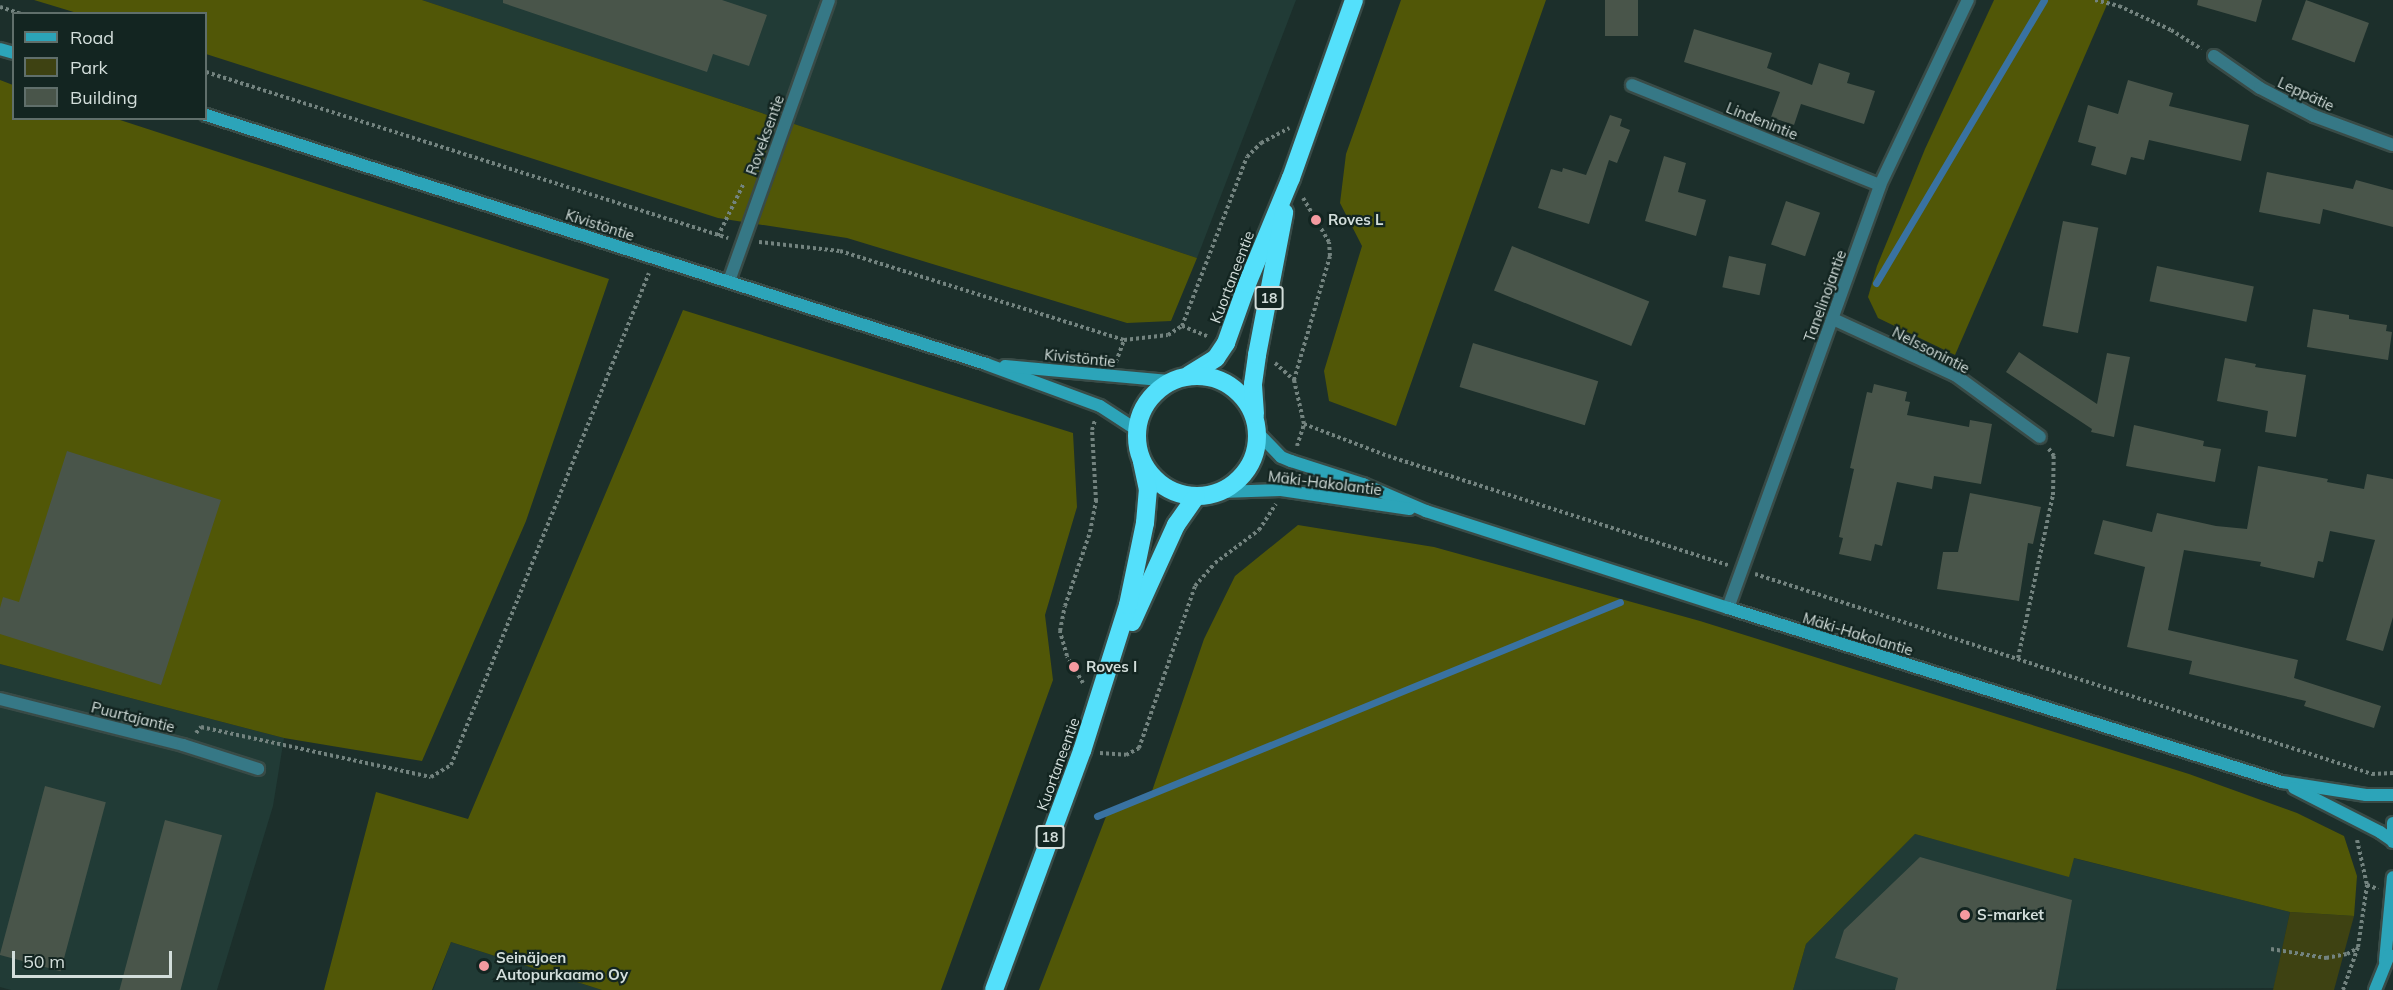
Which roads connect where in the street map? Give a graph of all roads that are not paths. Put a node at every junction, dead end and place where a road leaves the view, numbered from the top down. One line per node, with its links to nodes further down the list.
1 (829, 0): 10 (street, Roveksentie)
2 (1354, 0): 8 (highway, Kuortaneentie / 18)
3 (1968, 0): 9 (street, Tanelinojantie)
4 (2214, 56): 7 (street, Leppätie)
5 (1632, 85): 9 (street, Lindenintie)
6 (207, 115): 10 (street, Kivistöntie)
7 (2393, 146)
8 (1291, 178): 13 (highway, Kuortaneentie / 18); 15 (highway, Kuortaneentie / 18)
9 (1880, 185): 11 (street, Tanelinojantie)
10 (729, 281): 12 (street, Kivistöntie)
11 (1833, 319): 17 (street, Nelssonintie); 22 (street, Tanelinojantie)
12 (986, 364): 14 (street, Kivistöntie); 16 (street, Kivistöntie)
13 (1189, 375): 14 (highway, 18); 15 (highway)
14 (1171, 381): 16 (highway, 18)
15 (1257, 426): 19 (highway, 18); 21 (street, Mäki-Hakolantie)
16 (1137, 430): 18 (highway, 18)
17 (2040, 437)
18 (1142, 461): 20 (highway); 23 (highway, Kuortaneentie / 18)
19 (1221, 492): 20 (highway, 18); 21 (street, Mäki-Hakolantie)
20 (1196, 496): 23 (highway, Kuortaneentie / 18)
21 (1426, 511): 22 (street, Mäki-Hakolantie)
22 (1728, 609): 26 (street, Mäki-Hakolantie)
23 (1104, 684): 33 (highway, Kuortaneentie / 18)
24 (0, 699): 25 (street, Puurtajantie)
25 (258, 769)
26 (2282, 782): 27 (street, Mäki-Hakolantie); 29 (street, Mäki-Hakolantie)
27 (2393, 795)
28 (2393, 823): 29 (street)
29 (2393, 842)
30 (2393, 877): 32 (street)
31 (2393, 948): 32 (street)
32 (2385, 961): 34 (street)
33 (994, 990)
34 (2376, 990)

